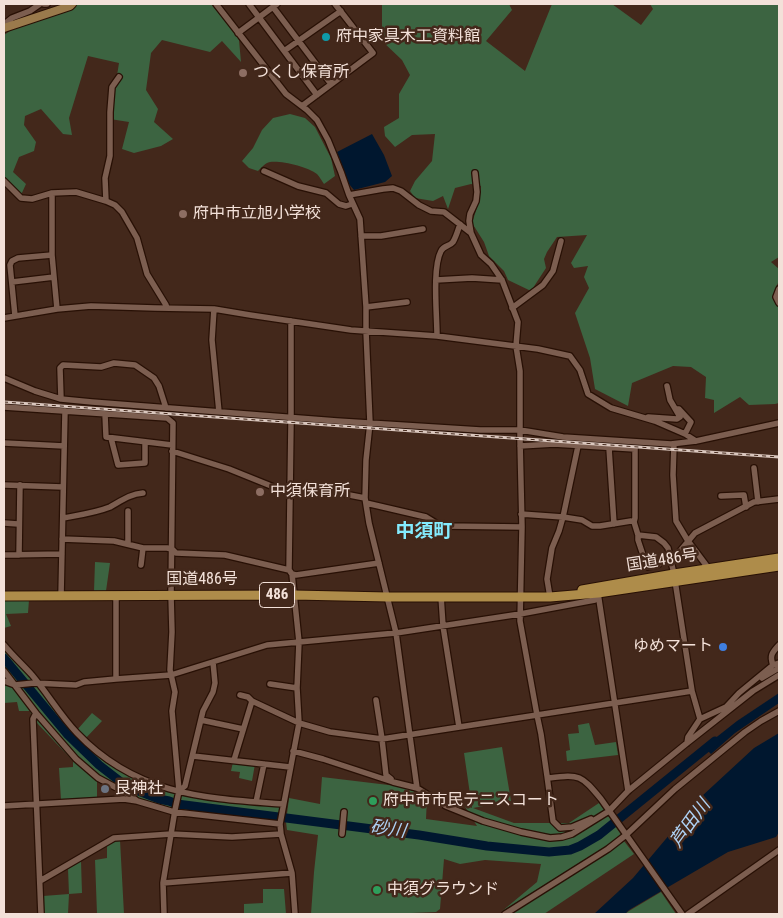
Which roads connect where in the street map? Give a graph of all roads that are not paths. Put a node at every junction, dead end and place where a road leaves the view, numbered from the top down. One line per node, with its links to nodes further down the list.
1 (28, 4): 8 (street)
2 (40, 4): 8 (street)
3 (72, 4): 11 (main road)
4 (216, 4): 12 (street)
5 (249, 4): 10 (street)
6 (335, 4): 9 (street)
7 (275, 5): 10 (street); 13 (street)
8 (30, 11): 11 (street)
9 (341, 11): 13 (street); 16 (street)
10 (259, 17): 12 (street); 14 (street)
11 (6, 27)
12 (238, 33): 18 (street)
13 (299, 41): 14 (street); 16 (street)
14 (284, 51): 17 (street)
15 (119, 77): 24 (street)
16 (331, 84): 17 (street)
17 (317, 95): 18 (street)
18 (302, 106): 23 (street)
19 (264, 171): 25 (street)
20 (475, 173): 28 (street)
21 (4, 182): 22 (street)
22 (52, 193): 24 (street); 31 (street)
23 (349, 196): 25 (street); 26 (street)
24 (106, 201): 40 (street)
25 (352, 204): 29 (street)
26 (460, 224): 28 (street); 33 (street)
27 (423, 229): 29 (street)
28 (472, 233): 34 (street)
29 (361, 236): 39 (street)
30 (561, 241): 41 (street)
31 (52, 256): 32 (street); 35 (street)
32 (54, 277): 35 (street); 43 (street)
33 (436, 280): 34 (street); 48 (street)
34 (502, 280): 41 (street)
35 (12, 282): 44 (street)
36 (779, 289): 38 (street)
37 (407, 302): 39 (street)
38 (779, 303)
39 (366, 307): 47 (street)
40 (167, 308): 42 (street); 43 (street)
41 (512, 308): 49 (street)
42 (214, 309): 46 (street); 57 (street)
43 (57, 310): 44 (street)
44 (15, 316): 45 (street)
45 (4, 318)
46 (291, 322): 47 (street); 59 (street)
47 (366, 331): 48 (street); 61 (street)
48 (437, 336): 49 (street)
49 (516, 346): 60 (street); 63 (street)
50 (4, 378): 52 (street)
51 (667, 386): 55 (street)
52 (61, 398): 54 (street); 54 (street)
53 (4, 407): 56 (street)
54 (166, 408): 57 (street)
55 (676, 409): 60 (street); 64 (street)
56 (64, 411): 58 (street); 70 (street)
57 (219, 412): 59 (street)
58 (104, 414): 65 (street); 73 (street)
59 (291, 417): 61 (street); 79 (street)
60 (641, 417): 64 (street)
61 (370, 423): 63 (street); 83 (street)
62 (779, 423): 66 (street)
63 (520, 430): 69 (street); 71 (street)
64 (685, 434): 66 (street)
65 (111, 438): 67 (street); 67 (street)
66 (696, 441): 69 (street)
67 (146, 442): 73 (street)
68 (4, 443): 70 (street)
69 (674, 444): 97 (street)
70 (64, 446): 78 (street)
71 (520, 446): 72 (street); 87 (street)
72 (578, 446): 74 (street); 88 (street)
73 (172, 448): 79 (street); 100 (street)
74 (609, 448): 90 (street); 93 (street)
75 (754, 468): 84 (street)
76 (4, 485): 77 (street)
77 (20, 485): 78 (street); 92 (street)
78 (63, 487): 89 (street)
79 (290, 491): 83 (street); 110 (street)
80 (142, 493): 89 (street)
81 (721, 496): 85 (street)
82 (779, 499): 84 (street)
83 (366, 500): 94 (street); 106 (street)
84 (758, 502): 85 (street)
85 (746, 507): 97 (street)
86 (128, 511): 98 (street)
87 (521, 514): 88 (street); 94 (street)
88 (563, 517): 93 (street); 121 (street)
89 (63, 518): 96 (street)
90 (634, 522): 93 (street); 95 (street)
91 (4, 523): 92 (street)
92 (18, 524): 101 (street)
93 (614, 524)
94 (522, 527): 120 (street)
95 (638, 535): 105 (street); 105 (street)
96 (62, 539): 98 (street); 102 (street)
97 (688, 541): 105 (street); 109 (street)
98 (128, 544): 99 (street)
99 (142, 548): 100 (street); 107 (street)
100 (172, 549): 110 (street); 113 (street)
101 (19, 554): 102 (street); 103 (street)
102 (62, 554): 116 (street)
103 (4, 555)
104 (779, 558): 109 (highway, 国道486号 / 486)
105 (670, 559): 111 (street)
106 (378, 563): 110 (street); 119 (street)
107 (141, 565)
108 (779, 566): 111 (highway, 国道486号 / 486)
109 (709, 569): 111 (highway, 国道486号 / 486)
110 (290, 572): 114 (street)
111 (675, 578): 112 (highway, 国道486号 / 486); 140 (street)
112 (598, 590): 121 (highway, 国道486号 / 486); 122 (street); 145 (street)
113 (171, 595): 114 (highway, 国道486号 / 486); 117 (highway, 国道486号 / 486); 132 (street)
114 (294, 595): 119 (highway, 国道486号 / 486); 125 (street)
115 (4, 596): 116 (highway, 国道486号 / 486)
116 (61, 596): 117 (highway, 国道486号 / 486)
117 (116, 596): 134 (street)
118 (441, 596): 119 (highway, 国道486号 / 486); 120 (highway, 国道486号 / 486); 123 (street)
119 (388, 597): 124 (street)
120 (520, 597): 121 (highway, 国道486号 / 486); 122 (street)
121 (550, 597)
122 (520, 614): 123 (street); 149 (street)
123 (444, 626): 124 (street); 153 (street)
124 (396, 633): 125 (street); 155 (street)
125 (299, 642): 128 (street); 139 (street)
126 (4, 645): 136 (street)
127 (779, 645): 129 (street)
128 (213, 662): 132 (street); 151 (street)
129 (776, 664): 141 (street)
130 (779, 668): 141 (street)
131 (4, 671): 138 (street)
132 (171, 675): 134 (street); 166 (street)
133 (779, 675): 146 (street)
134 (116, 679): 136 (street)
135 (4, 681): 138 (street)
136 (36, 683): 138 (street); 166 (street)
137 (270, 684): 139 (street)
138 (15, 685): 148 (street)
139 (297, 688): 152 (street)
140 (692, 692): 145 (street); 150 (street)
141 (739, 693): 146 (street)
142 (240, 696): 143 (street)
143 (252, 700): 152 (street); 154 (street)
144 (376, 700): 156 (street)
145 (614, 704): 149 (street); 167 (street)
146 (728, 708): 150 (street); 157 (street)
147 (779, 711): 180 (street)
148 (36, 713): 168 (street); 170 (street)
149 (537, 715): 153 (street); 163 (street)
150 (700, 719): 157 (street)
151 (202, 720): 154 (street); 159 (street)
152 (299, 723): 156 (street); 158 (street)
153 (459, 727): 155 (street)
154 (243, 729): 160 (street)
155 (410, 734): 156 (street); 165 (street)
156 (382, 739): 164 (street)
157 (687, 743): 167 (street)
158 (293, 752): 162 (street); 164 (street)
159 (193, 756): 160 (street); 166 (street)
160 (234, 760): 161 (street)
161 (264, 764): 162 (street); 169 (street)
162 (290, 767): 171 (street)
163 (546, 776): 175 (street); 175 (street)
164 (393, 782): 165 (street)
165 (417, 788): 175 (street)
166 (179, 791): 169 (street); 173 (street)
167 (628, 791): 175 (street)
168 (137, 801): 170 (street); 173 (street)
169 (256, 802): 171 (street)
170 (37, 804): 172 (street); 183 (street)
171 (283, 804): 176 (street)
172 (4, 806)
173 (175, 811): 176 (street); 177 (street)
174 (344, 812): 179 (street)
175 (610, 812): 180 (street)
176 (280, 824): 178 (street)
177 (171, 834): 178 (street); 183 (street); 184 (street)
178 (282, 834): 182 (street)
179 (342, 834)
180 (626, 836): 188 (street); 189 (street)
181 (779, 850): 190 (street)
182 (292, 873): 184 (street); 187 (street)
183 (40, 881): 185 (street)
184 (164, 883): 186 (street)
185 (41, 914)
186 (164, 914)
187 (295, 914)
188 (505, 914)
189 (681, 914)
190 (688, 914)

